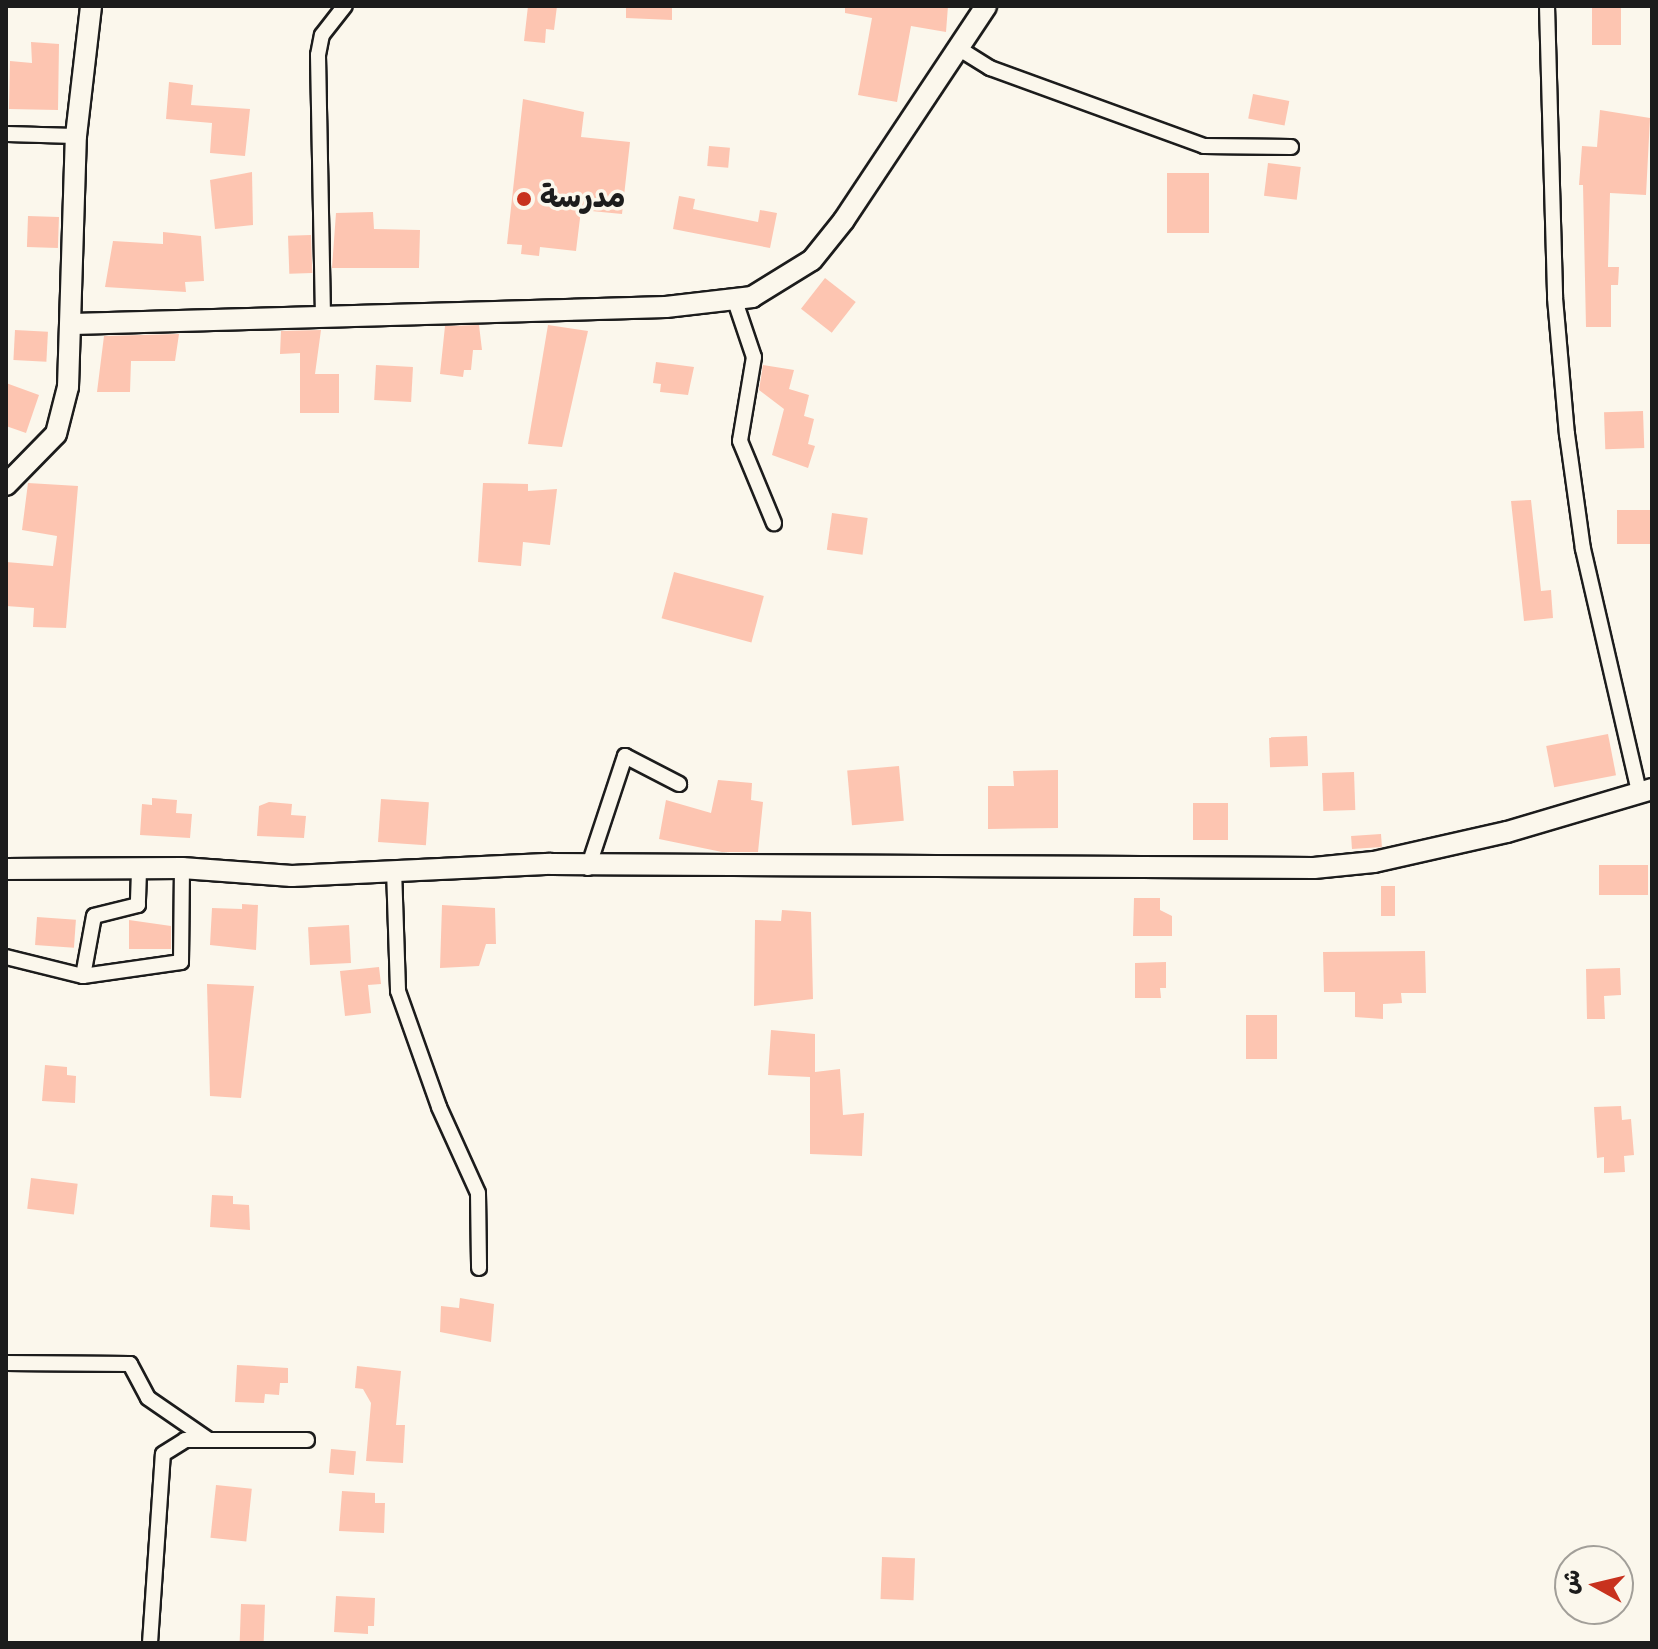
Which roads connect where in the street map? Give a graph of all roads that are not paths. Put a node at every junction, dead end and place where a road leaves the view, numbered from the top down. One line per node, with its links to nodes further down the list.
1 (91, 6): 7 (street)
2 (345, 6): 10 (street)
3 (986, 6): 5 (street)
4 (1547, 6): 15 (street)
5 (958, 48): 8 (street); 9 (street)
6 (6, 134): 7 (street)
7 (76, 136): 11 (street)
8 (1291, 147)
9 (735, 301): 10 (street); 13 (street)
10 (323, 316): 11 (street)
11 (73, 324): 12 (street)
12 (6, 485)
13 (774, 523)
14 (679, 784): 17 (street)
15 (1645, 791): 17 (street)
16 (182, 868): 19 (street); 20 (street); 22 (street)
17 (588, 868): 19 (street)
18 (6, 869): 20 (street)
19 (394, 869): 23 (street)
20 (139, 871): 22 (street)
21 (6, 957): 22 (street)
22 (83, 976)
23 (479, 1268)
24 (6, 1363): 25 (street)
25 (209, 1440): 26 (street); 27 (street)
26 (307, 1440)
27 (150, 1643)

